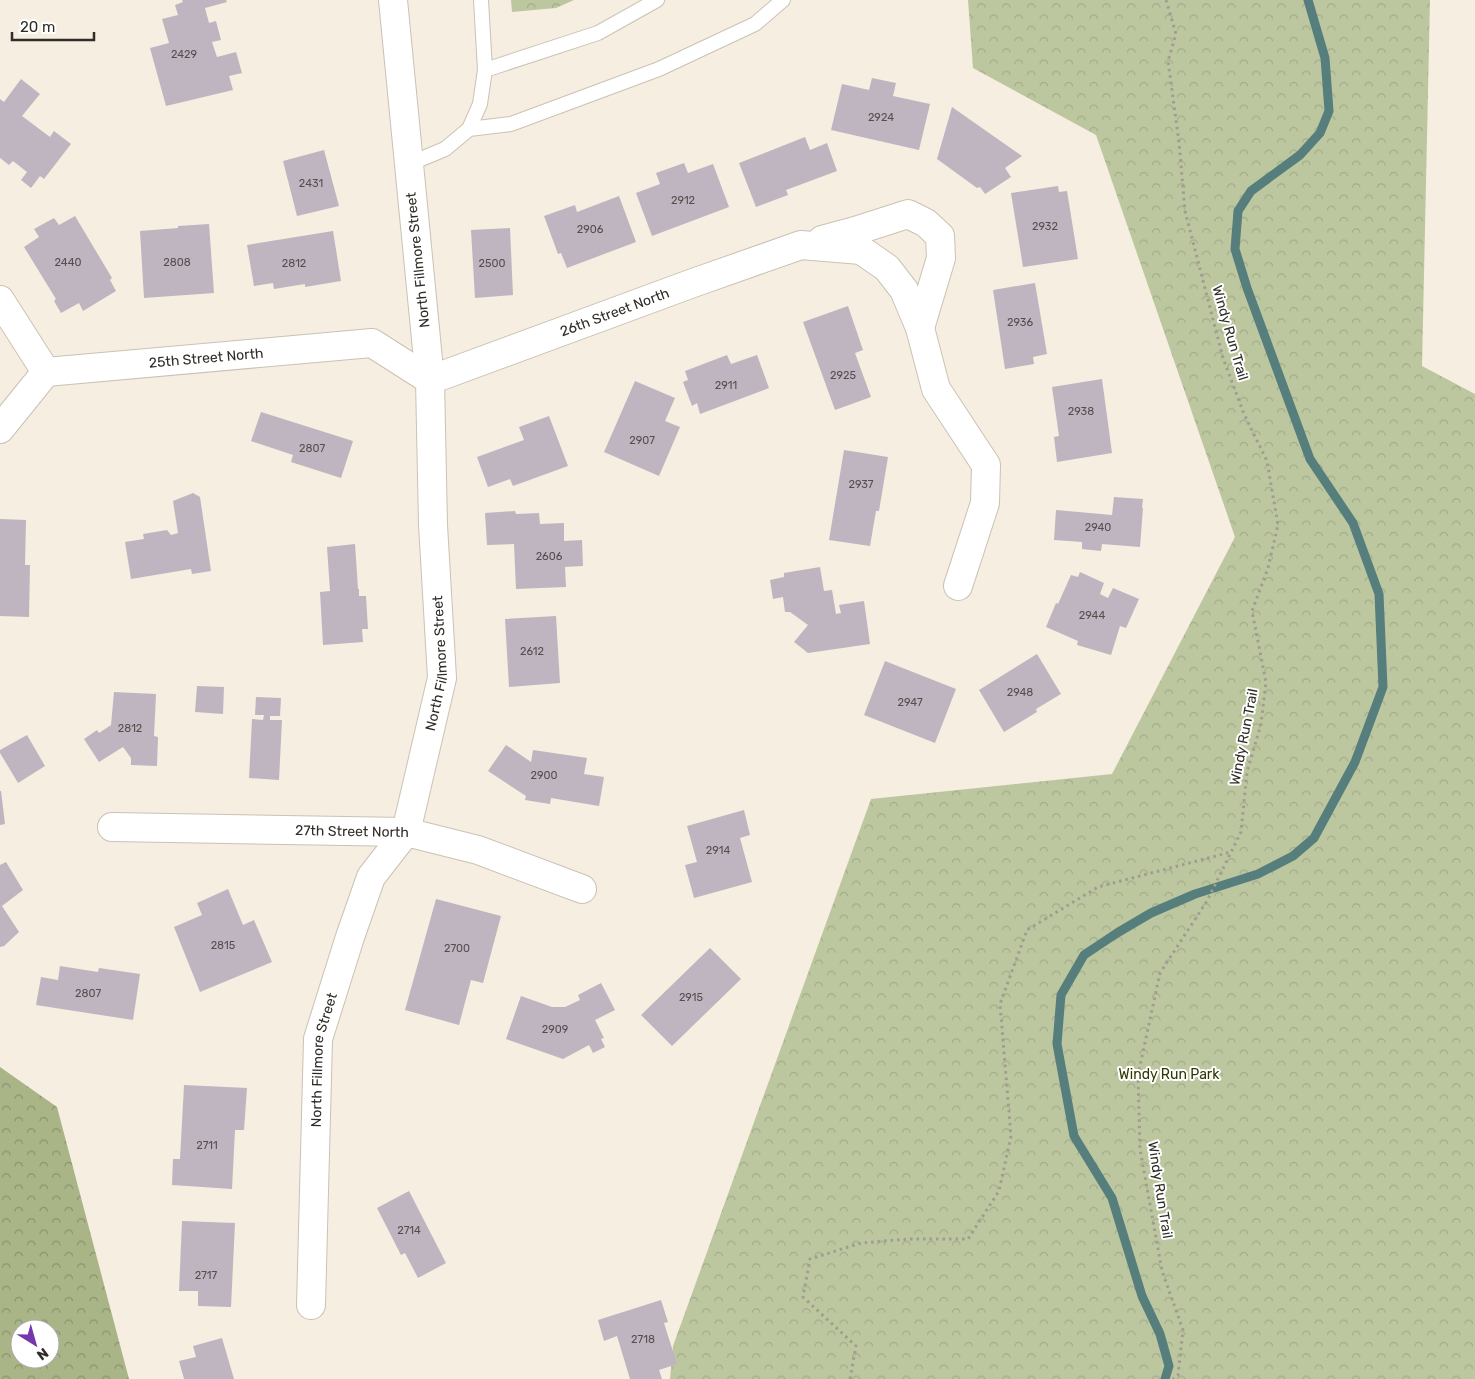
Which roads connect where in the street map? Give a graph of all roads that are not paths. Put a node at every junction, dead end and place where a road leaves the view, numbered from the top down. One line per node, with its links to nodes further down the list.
1 (393, 0): 7 (street, North Fillmore Street)
2 (481, 0): 5 (lane)
3 (658, 0): 5 (lane)
4 (783, 0): 6 (lane)
5 (485, 70): 6 (lane)
6 (469, 129): 7 (lane)
7 (409, 164): 12 (street, North Fillmore Street)
8 (801, 245): 10 (street, 26th Street North); 10 (street, 26th Street North); 12 (street, 26th Street North)
9 (0, 300): 11 (street)
10 (920, 328): 14 (street, 26th Street North)
11 (46, 372): 12 (street, 25th Street North); 13 (street)
12 (430, 380): 16 (street, North Fillmore Street)
13 (0, 429)
14 (958, 586)
15 (112, 827): 16 (street, 27th Street North)
16 (406, 832): 17 (street, 27th Street North); 18 (street, North Fillmore Street)
17 (582, 888)
18 (311, 1305)

